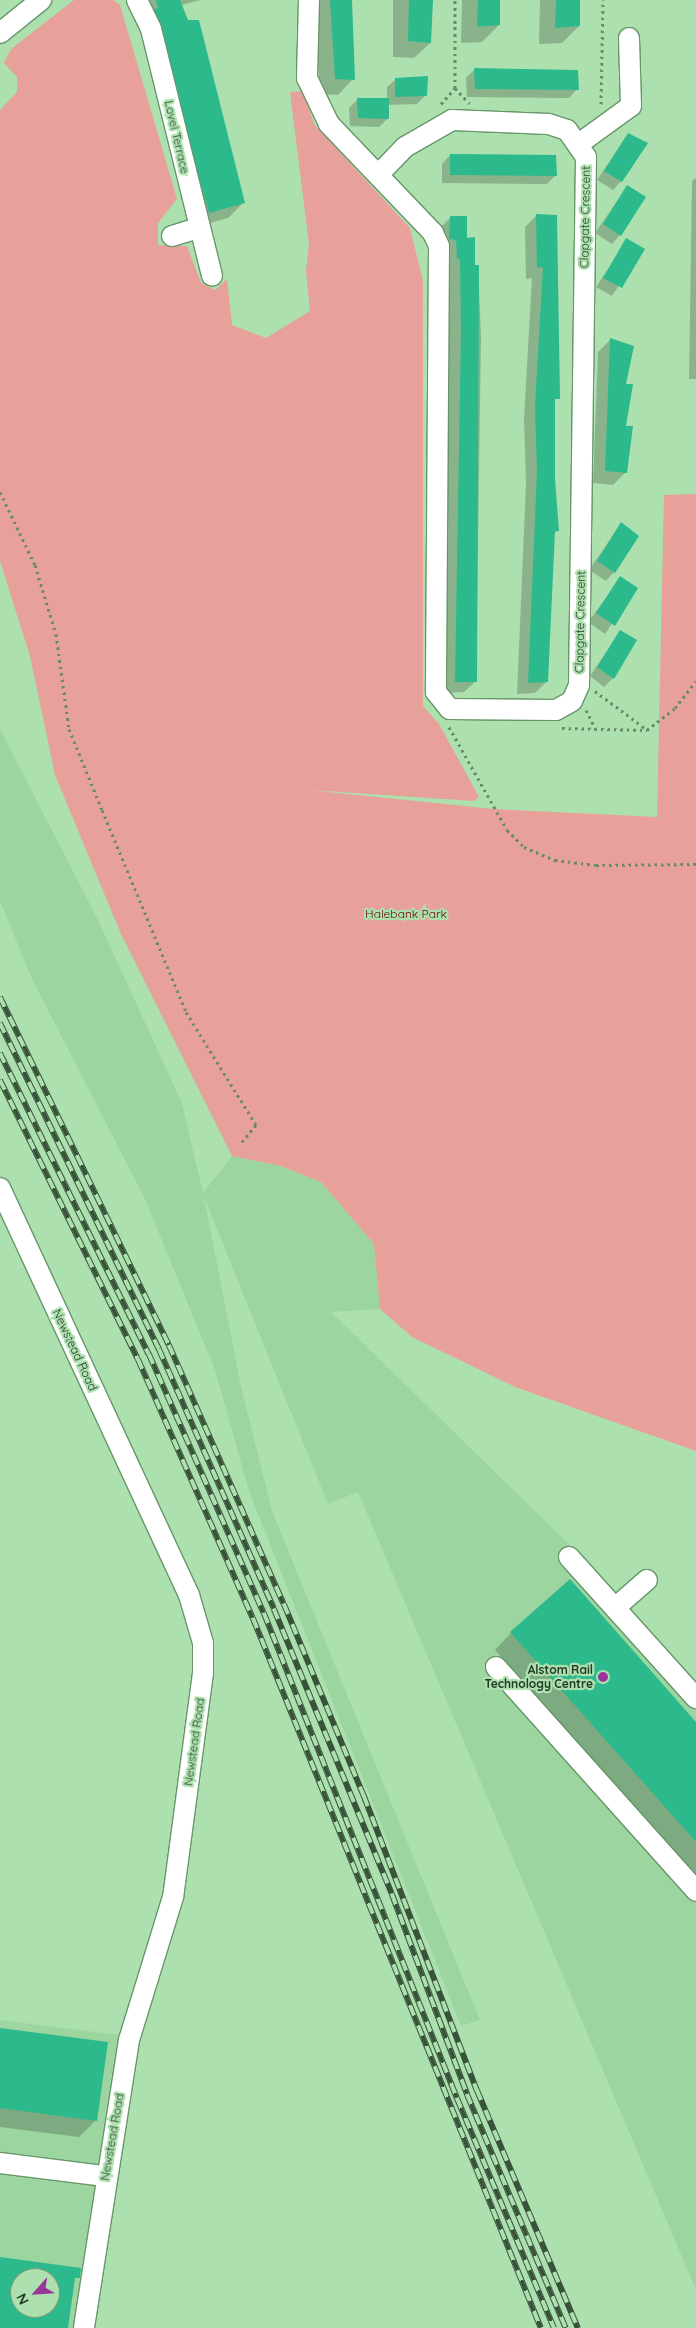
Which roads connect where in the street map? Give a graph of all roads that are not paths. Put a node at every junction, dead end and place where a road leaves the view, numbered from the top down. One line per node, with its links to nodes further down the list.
1 (41, 0): 4 (street)
2 (137, 0): 8 (street, Lovel Terrace)
3 (309, 0): 7 (street)
4 (0, 33)
5 (629, 38): 6 (street)
6 (580, 143): 7 (street); 7 (street, Clapgate Crescent)
7 (379, 174)
8 (198, 228): 9 (street); 10 (street, Lovel Terrace)
9 (172, 236)
10 (212, 276)
11 (0, 1188): 19 (street, Newstead Road)
12 (568, 1557): 14 (street)
13 (648, 1580): 14 (street)
14 (616, 1607): 16 (street)
15 (496, 1667): 17 (street)
16 (696, 1698)
17 (696, 1891)
18 (0, 2163): 19 (street)
19 (105, 2176): 20 (street, Newstead Road)
20 (84, 2328)

